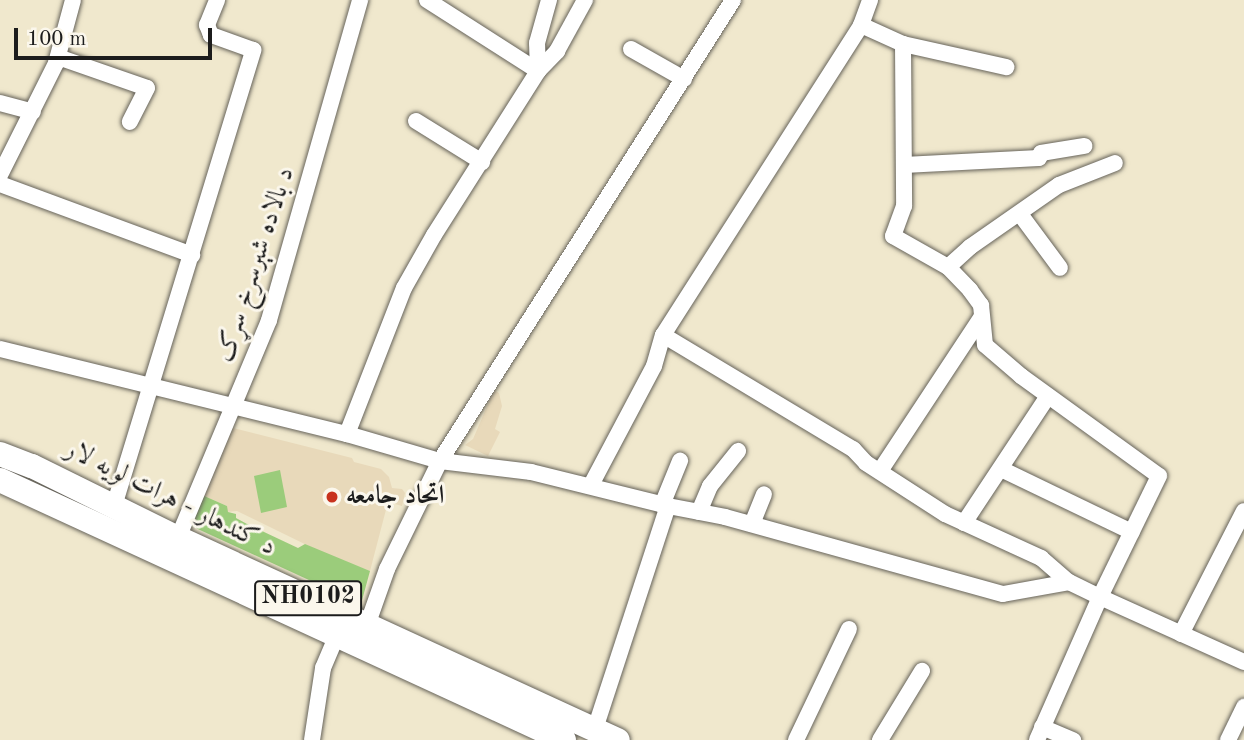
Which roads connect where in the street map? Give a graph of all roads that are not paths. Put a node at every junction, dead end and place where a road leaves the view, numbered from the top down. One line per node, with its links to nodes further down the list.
1 (73, 0): 12 (street)
2 (217, 0): 27 (street)
3 (360, 0): 35 (street, د بالاده شېرسرخ سړک)
4 (427, 0): 14 (street)
5 (549, 0): 14 (street)
6 (586, 0): 14 (street)
7 (733, 0): 15 (street)
8 (870, 0): 9 (street)
9 (861, 25): 10 (street); 31 (street)
10 (903, 44): 13 (street); 23 (street)
11 (631, 49): 15 (street)
12 (58, 57): 17 (street); 19 (street)
13 (1006, 66)
14 (538, 71): 21 (street)
15 (684, 79): 39 (street)
16 (0, 103): 17 (street)
17 (33, 112): 24 (street)
18 (416, 121): 21 (street)
19 (130, 122)
20 (1084, 146): 23 (street)
21 (482, 162): 36 (street)
22 (1115, 163): 26 (street)
23 (904, 165): 28 (street)
24 (0, 175)
25 (0, 184): 27 (street)
26 (1020, 214): 28 (street); 29 (street)
27 (192, 255): 33 (street)
28 (948, 267): 30 (street)
29 (1060, 268)
30 (981, 318): 34 (street); 42 (street)
31 (663, 335): 42 (street); 44 (street)
32 (0, 349): 33 (street)
33 (150, 385): 35 (street); 46 (street)
34 (1048, 396): 41 (street); 52 (street)
35 (232, 407): 36 (street); 53 (street, د بالاده شېرسرخ سړک)
36 (347, 434): 39 (street)
37 (738, 451): 49 (street)
38 (0, 454): 46 (highway, د کندهار - هرات لويه لار / NH0102)
39 (440, 461): 44 (street); 58 (street)
40 (680, 461): 47 (street)
41 (1001, 469): 50 (street); 52 (street)
42 (880, 471): 50 (street)
43 (0, 480): 58 (highway, د کندهار - هرات لويه لار / NH0102)
44 (591, 485): 47 (street)
45 (764, 495): 51 (street)
46 (114, 506): 53 (highway, د کندهار - هرات لويه لار / NH0102)
47 (665, 506): 49 (street); 62 (street)
48 (1244, 511): 57 (street)
49 (699, 512): 51 (street)
50 (964, 523): 54 (street)
51 (752, 524): 54 (street)
52 (1132, 532): 55 (street)
53 (178, 538): 58 (highway, د کندهار - هرات لويه لار / NH0102)
54 (1069, 582): 55 (street)
55 (1100, 597): 57 (street); 63 (street)
56 (849, 629): 67 (street)
57 (1181, 634): 59 (street)
58 (354, 635): 62 (highway, د کندهار - هرات لويه لار / NH0102); 64 (street); 65 (highway, د کندهار - هرات لويه لار / NH0102)
59 (1244, 662)
60 (922, 671): 68 (street)
61 (1244, 707): 70 (street)
62 (595, 729): 66 (highway, د کندهار - هرات لويه لار / NH0102)
63 (1039, 733): 69 (street)
64 (312, 740)
65 (564, 740)
66 (618, 740)
67 (796, 740)
68 (880, 740)
69 (1073, 740)
70 (1228, 740)

